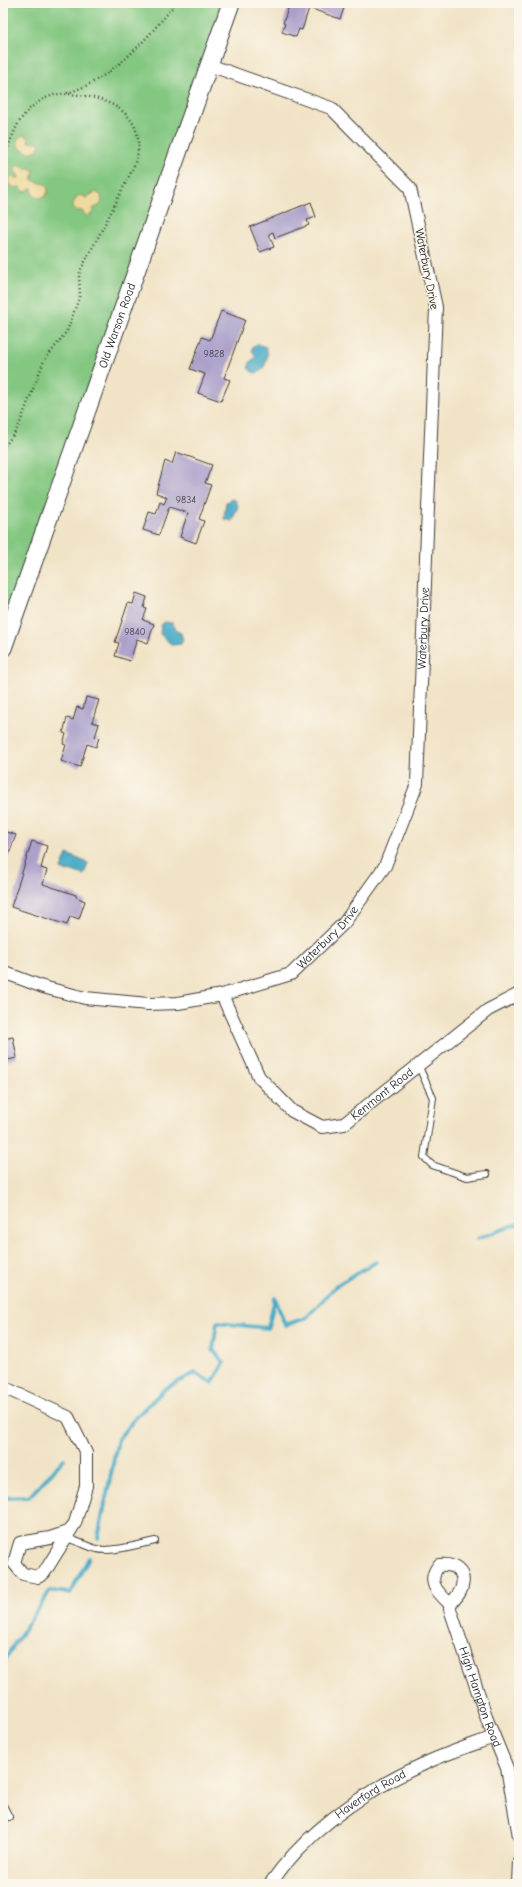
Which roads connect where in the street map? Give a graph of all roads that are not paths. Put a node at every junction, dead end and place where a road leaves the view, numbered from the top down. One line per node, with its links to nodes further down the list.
1 (231, 3): 2 (street, Old Warson Road)
2 (208, 65): 3 (street, Old Warson Road); 6 (street, Waterbury Drive)
3 (3, 648)
4 (3, 972): 6 (street, Waterbury Drive)
5 (519, 994): 7 (street, Kenmont Road)
6 (222, 995): 7 (street, Kenmont Road)
7 (418, 1066): 8 (lane)
8 (487, 1174)
9 (3, 1387): 10 (street)
10 (67, 1535): 11 (lane)
11 (155, 1541)
12 (450, 1604): 13 (street, High Hampton Road)
13 (494, 1737): 16 (street, High Hampton Road); 18 (street, Haverford Road)
14 (3, 1805): 15 (lane)
15 (9, 1816)
16 (519, 1836)
17 (519, 1861): 19 (street)
18 (270, 1884)
19 (518, 1884)

